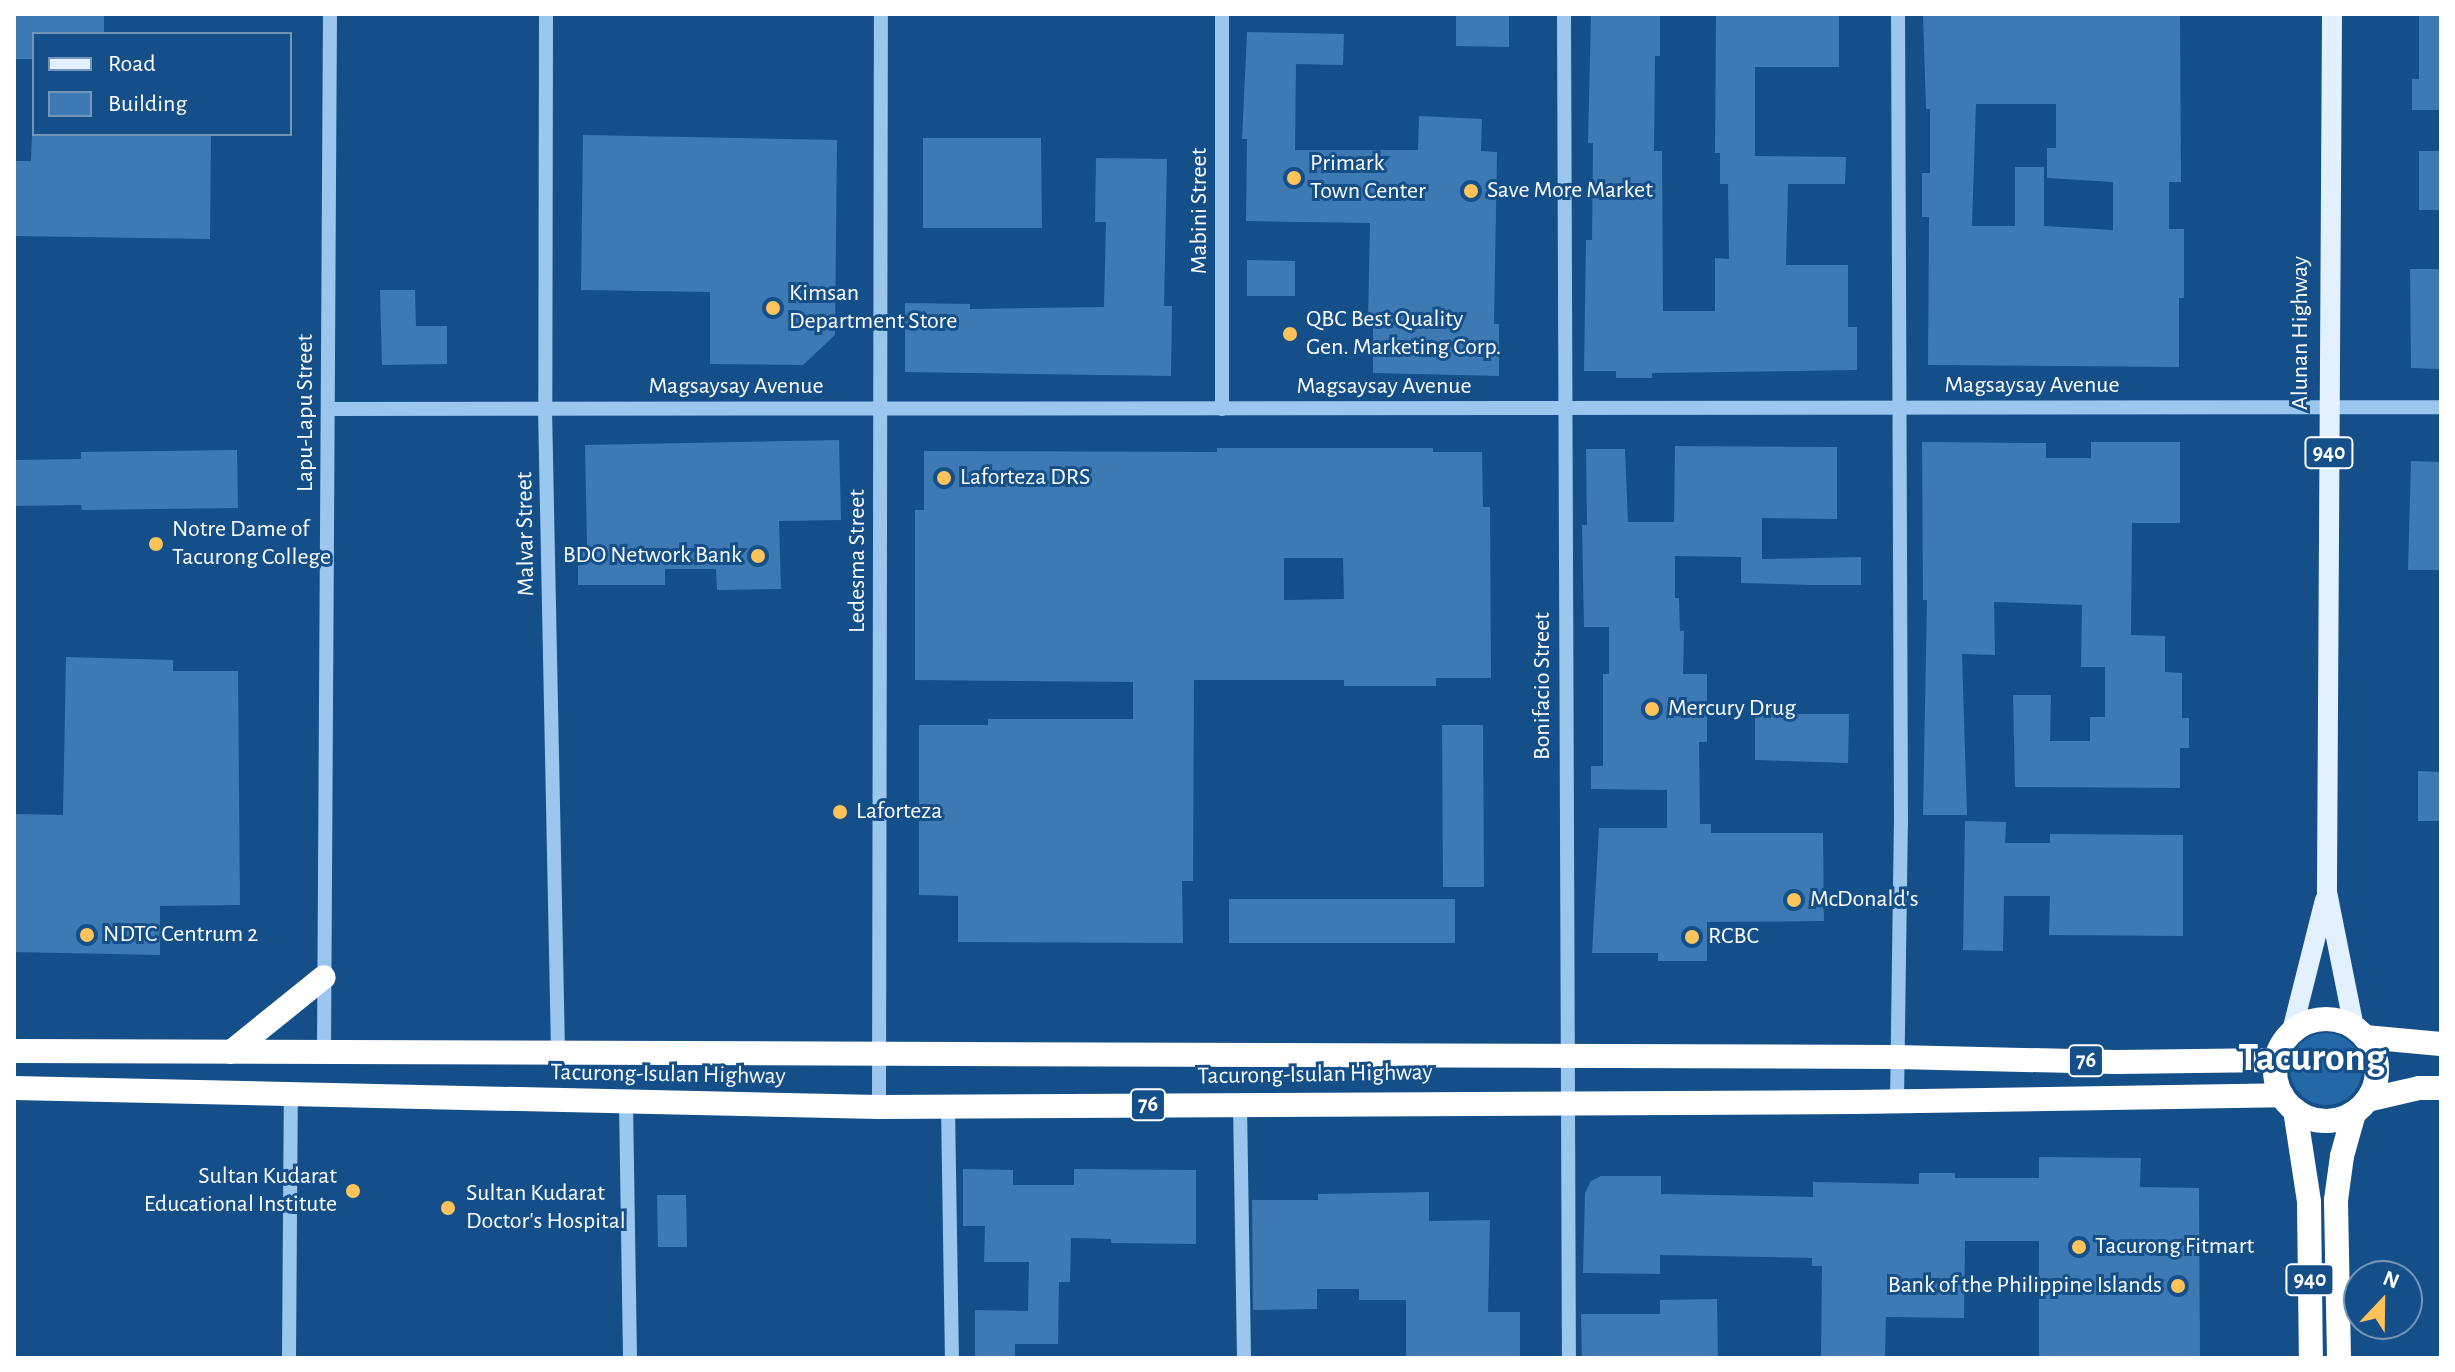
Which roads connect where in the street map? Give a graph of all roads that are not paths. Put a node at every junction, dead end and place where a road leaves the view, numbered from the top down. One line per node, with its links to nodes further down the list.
1 (330, 14): 12 (street, Lapu-Lapu Street)
2 (546, 14): 13 (street, Malvar Street)
3 (881, 14): 14 (street, Ledesma Street)
4 (1222, 14): 15 (street, Mabini Street)
5 (1564, 14): 10 (street, Bonifacio Street)
6 (1898, 14): 11 (street)
7 (2332, 14): 8 (main road, Alunan Highway / 940)
8 (2329, 407): 9 (street, Magsaysay Avenue); 11 (street, Magsaysay Avenue); 16 (main road, Alunan Highway / 940)
9 (2441, 407)
10 (1564, 408): 11 (street, Magsaysay Avenue); 15 (street, Magsaysay Avenue); 26 (street, Bonifacio Street)
11 (1900, 408): 27 (street)
12 (328, 409): 13 (street, Magsaysay Avenue); 17 (street, Lapu-Lapu Street)
13 (545, 409): 14 (street, Magsaysay Avenue); 24 (street, Malvar Street)
14 (881, 409): 15 (street, Magsaysay Avenue); 25 (street, Ledesma Street)
15 (1222, 409)
16 (2327, 892): 18 (main road, Alunan Highway / 940); 19 (main road, Alunan Highway / 940)
17 (324, 977): 22 (highway); 23 (street, Lapu-Lapu Street)
18 (2292, 1031): 19 (highway); 28 (highway, 940)
19 (2359, 1032): 20 (highway); 37 (highway, 940)
20 (2441, 1044)
21 (14, 1051): 22 (highway, Tacurong-Isulan Highway / 76)
22 (231, 1052): 23 (highway, Tacurong-Isulan Highway / 76)
23 (324, 1052): 24 (highway, Tacurong-Isulan Highway / 76)
24 (558, 1053): 25 (highway, Tacurong-Isulan Highway / 76)
25 (879, 1054): 26 (highway, Tacurong-Isulan Highway / 76); 38 (street, Ledesma Street)
26 (1565, 1056): 27 (highway, Tacurong-Isulan Highway / 76); 32 (street, Bonifacio Street)
27 (1896, 1057): 28 (highway, Tacurong-Isulan Highway / 76); 33 (street)
28 (2276, 1060): 35 (highway, 940)
29 (14, 1088): 31 (highway, Tacurong-Isulan Highway / 76)
30 (2441, 1088): 37 (highway)
31 (291, 1096): 34 (highway, Tacurong-Isulan Highway / 76); 40 (street)
32 (1566, 1101): 33 (highway, Tacurong-Isulan Highway / 76); 36 (highway, Tacurong-Isulan Highway / 76); 44 (street, Bonifacio Street)
33 (1897, 1101): 35 (highway, Tacurong-Isulan Highway / 76)
34 (626, 1102): 38 (highway, Tacurong-Isulan Highway / 76); 41 (street)
35 (2288, 1102): 37 (highway); 45 (highway, 940)
36 (1240, 1104): 39 (highway, Tacurong-Isulan Highway / 76); 43 (street)
37 (2360, 1106): 46 (highway, 940)
38 (879, 1107): 39 (highway, Tacurong-Isulan Highway / 76)
39 (948, 1107): 42 (street)
40 (289, 1358)
41 (630, 1358)
42 (952, 1358)
43 (1244, 1358)
44 (1569, 1358)
45 (2311, 1358)
46 (2339, 1358)

